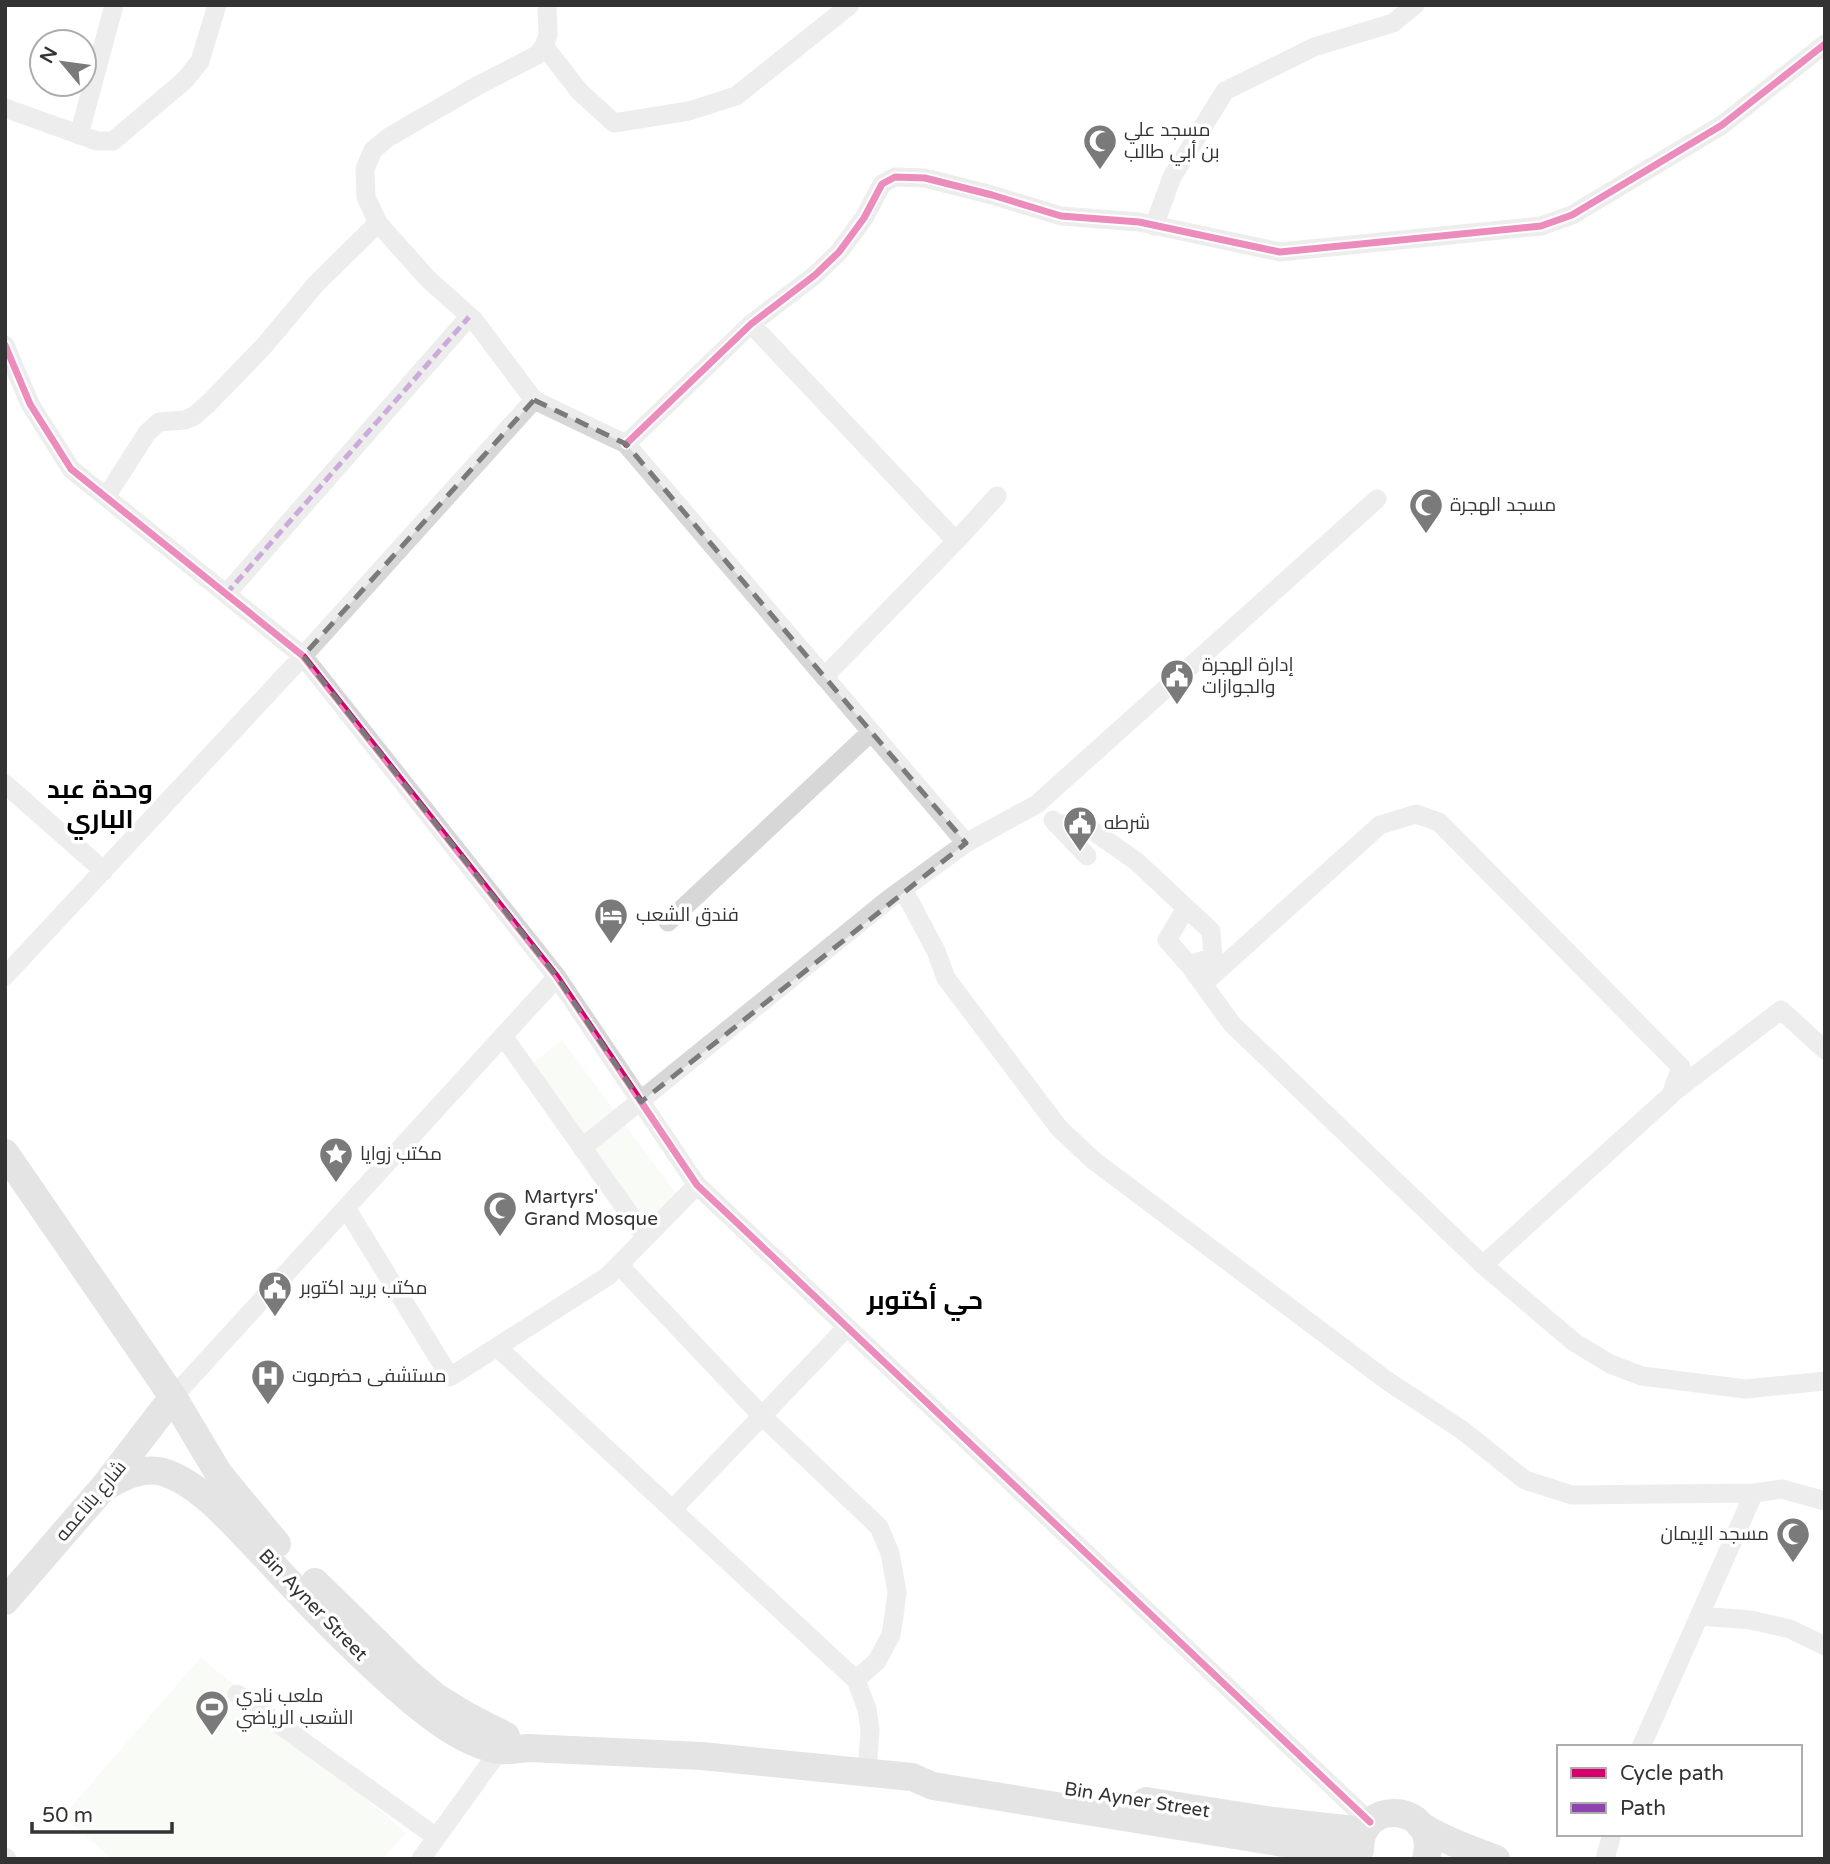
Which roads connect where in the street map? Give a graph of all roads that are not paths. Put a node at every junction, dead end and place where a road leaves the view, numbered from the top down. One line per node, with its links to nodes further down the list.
1 (114, 5): 9 (street)
2 (217, 5): 9 (street)
3 (547, 5): 7 (street)
4 (850, 5): 7 (street)
5 (1415, 5): 11 (street)
6 (1825, 44): 11 (street)
7 (544, 46): 10 (street)
8 (5, 108): 9 (street)
9 (79, 135)
10 (378, 223): 12 (street); 18 (street)
11 (1154, 226): 13 (street)
12 (469, 317): 15 (street); 21 (street)
13 (751, 324): 16 (street); 20 (street)
14 (5, 345): 18 (street)
15 (534, 400): 16 (street); 22 (street)
16 (626, 444): 23 (street)
17 (997, 496): 20 (street)
18 (106, 497): 21 (street)
19 (1377, 499): 26 (street)
20 (956, 541): 23 (street)
21 (226, 594): 22 (street)
22 (303, 656): 30 (street); 36 (street)
23 (824, 677): 24 (street)
24 (872, 732): 28 (street); 33 (street)
25 (5, 784): 30 (street)
26 (1037, 804): 27 (street); 28 (street)
27 (1056, 824): 29 (street); 32 (street)
28 (966, 843): 31 (street)
29 (1087, 856)
30 (104, 871): 35 (street)
31 (903, 889): 41 (street); 55 (street)
32 (1186, 908): 34 (street); 34 (street)
33 (668, 922)
34 (1189, 965): 37 (street)
35 (5, 976)
36 (557, 977): 38 (street); 41 (street)
37 (1203, 984): 40 (street); 48 (street)
38 (503, 1036): 42 (street); 45 (street)
39 (1825, 1050): 40 (street)
40 (1671, 1095): 48 (street)
41 (641, 1102): 42 (street); 44 (street)
42 (582, 1148): 46 (street)
43 (5, 1153): 52 (highway, Bin Ayner Street)
44 (697, 1185): 46 (street); 49 (street)
45 (346, 1208): 50 (street); 52 (street)
46 (646, 1237): 47 (street)
47 (619, 1265): 50 (street); 53 (street)
48 (1483, 1265): 51 (street)
49 (847, 1327): 53 (street); 70 (street)
50 (497, 1347): 57 (street)
51 (1825, 1381)
52 (173, 1397): 54 (highway, شارع باناعمه); 63 (highway, Bin Ayner Street)
53 (762, 1416): 57 (street); 61 (street)
54 (103, 1488): 58 (highway, شارع باناعمه); 63 (highway, Bin Ayner Street)
55 (1754, 1493): 56 (street); 59 (street)
56 (1825, 1501)
57 (673, 1509): 61 (street)
58 (5, 1601)
59 (1700, 1616): 60 (street); 64 (street)
60 (1825, 1646)
61 (856, 1680): 65 (street)
62 (237, 1694): 69 (street)
63 (512, 1745): 65 (highway, Bin Ayner Street); 69 (street)
64 (1643, 1745)
65 (867, 1772): 66 (highway, Bin Ayner Street)
66 (912, 1777): 70 (highway, Bin Ayner Street); 72 (highway, Bin Ayner Street)
67 (1420, 1825): 70 (highway); 73 (highway); 74 (highway)
68 (1611, 1836): 75 (street)
69 (436, 1837): 71 (street)
70 (1365, 1837)
71 (421, 1859)
72 (1351, 1859)
73 (1426, 1859)
74 (1496, 1859)
75 (1605, 1859)

